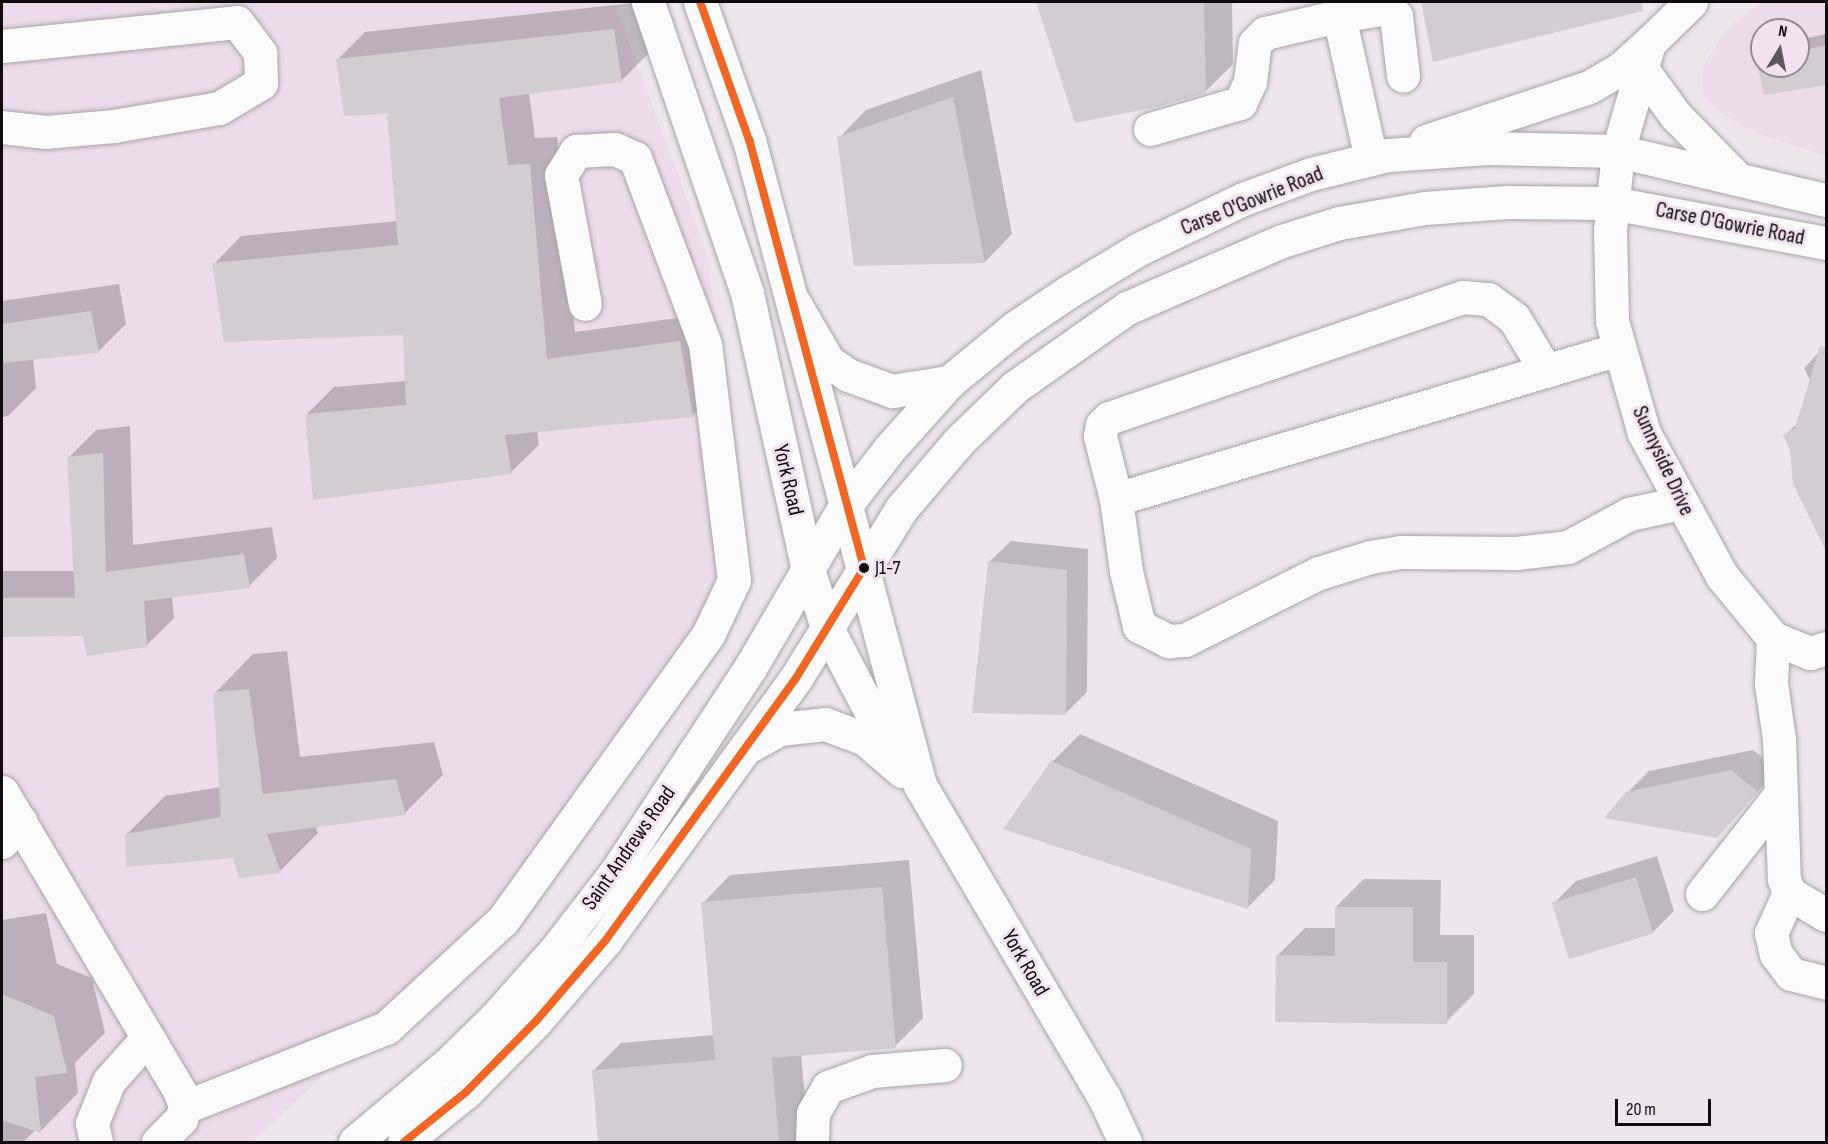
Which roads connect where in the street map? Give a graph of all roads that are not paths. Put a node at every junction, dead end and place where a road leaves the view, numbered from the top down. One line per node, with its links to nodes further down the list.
1 (648, 2): 12 (main road, York Road)
2 (700, 2): 10 (main road, York Road)
3 (1691, 2): 6 (main road)
4 (1339, 16): 7 (main road); 9 (main road); 13 (main road)
5 (2, 45): 8 (main road)
6 (1645, 56): 11 (main road, Sunnyside Drive); 13 (main road); 14 (main road)
7 (1403, 76)
8 (2, 127)
9 (1150, 129)
10 (749, 140): 12 (main road); 18 (main road, York Road)
11 (1618, 151): 13 (main road, Carse O'Gowrie Road); 14 (main road, Carse O'Gowrie Road); 16 (main road, Sunnyside Drive)
12 (701, 154): 27 (main road, York Road)
13 (1379, 157): 22 (main road, Carse O'Gowrie Road)
14 (1738, 178): 15 (main road, Carse O'Gowrie Road)
15 (1827, 200)
16 (1612, 203): 17 (main road, Carse O'Gowrie Road); 20 (main road, Sunnyside Drive); 26 (main road, Carse O'Gowrie Road)
17 (1827, 243)
18 (792, 299): 22 (main road); 25 (main road, York Road)
19 (585, 304): 42 (main road)
20 (1619, 349): 21 (main road); 24 (main road, Sunnyside Drive)
21 (1546, 371): 23 (main road); 23 (main road)
22 (949, 382): 25 (main road, Carse O'Gowrie Road)
23 (1116, 500): 24 (main road)
24 (1680, 503): 29 (main road, Sunnyside Drive)
25 (845, 506): 26 (main road, York Road); 27 (main road, Saint Andrews Road)
26 (864, 568): 28 (main road, Saint Andrews Road); 32 (main road, York Road)
27 (808, 570): 28 (main road, York Road); 45 (main road, Saint Andrews Road)
28 (828, 630): 31 (main road, Saint Andrews Road); 32 (main road, York Road)
29 (1773, 638): 30 (main road, Sunnyside Drive); 34 (main road)
30 (1827, 648)
31 (747, 748): 32 (main road); 46 (main road, Saint Andrews Road)
32 (911, 778): 48 (main road, York Road)
33 (2, 792): 35 (main road)
34 (1778, 797): 36 (main road); 37 (main road)
35 (11, 832): 40 (main road)
36 (1789, 893): 38 (main road); 39 (main road)
37 (1702, 894)
38 (1827, 915)
39 (1827, 983)
40 (150, 1041): 42 (main road); 43 (main road)
41 (945, 1065): 47 (main road)
42 (185, 1107): 44 (main road)
43 (96, 1143)
44 (158, 1143)
45 (355, 1143)
46 (404, 1143)
47 (812, 1143)
48 (1125, 1143)

